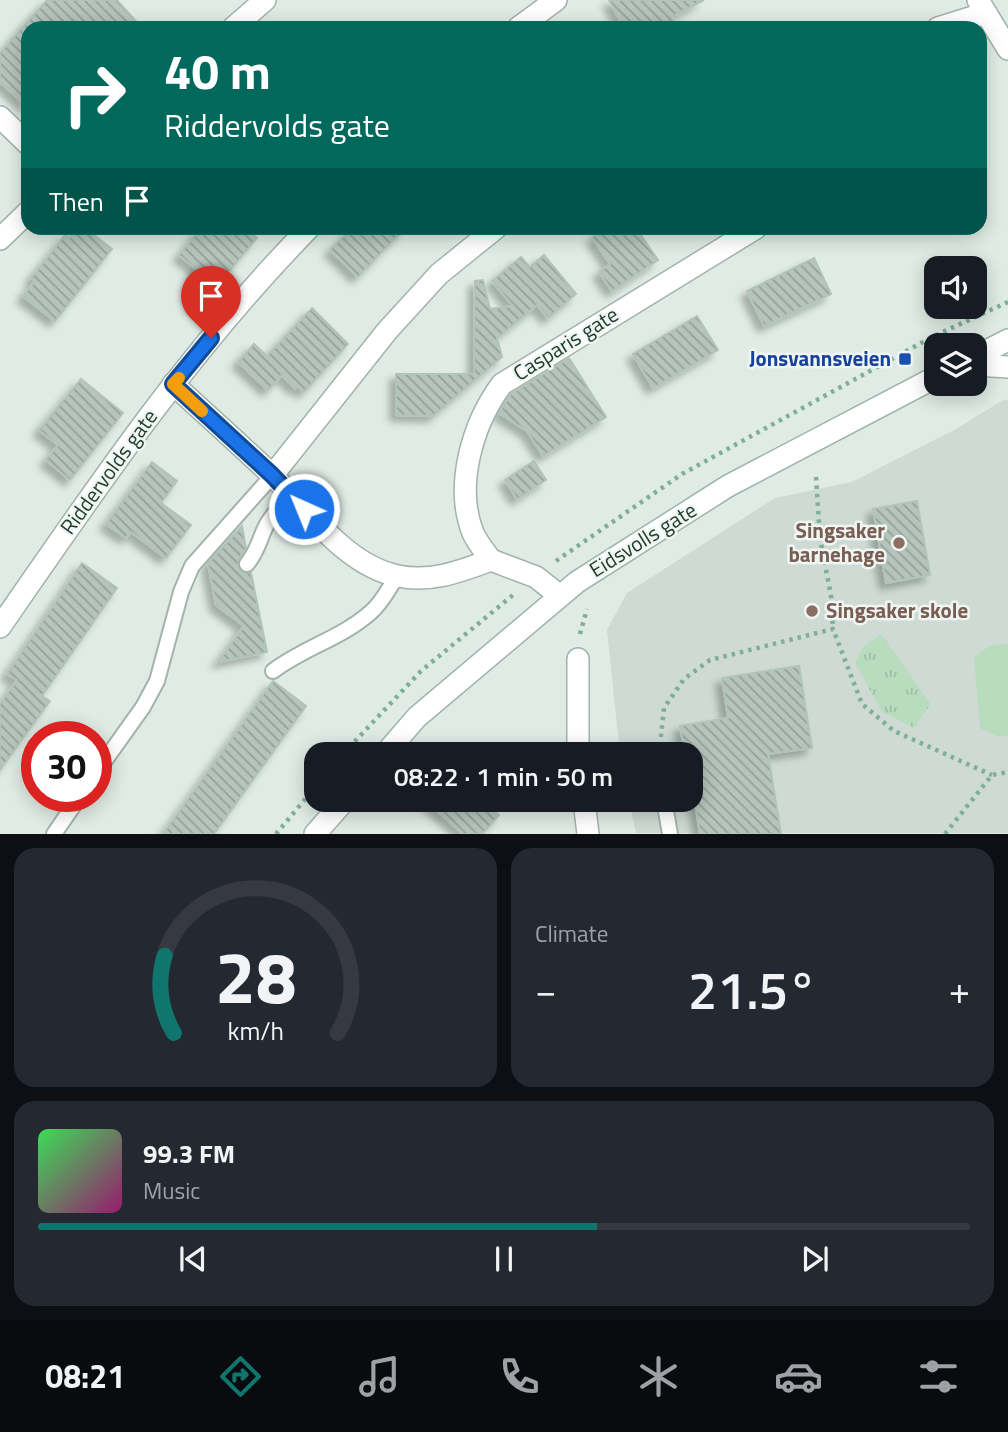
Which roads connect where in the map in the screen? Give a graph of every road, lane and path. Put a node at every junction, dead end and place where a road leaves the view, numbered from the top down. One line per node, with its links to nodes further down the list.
1 (265, 0): 4 (street)
2 (556, 0): 5 (street)
3 (982, 7): 6 (street); 7 (street)
4 (241, 21)
5 (528, 21)
6 (953, 21)
7 (1008, 49)
8 (0, 117): 9 (street)
9 (21, 137)
10 (21, 219): 14 (street)
11 (302, 235): 21 (street, Riddervolds gate)
12 (487, 235): 23 (street)
13 (746, 235): 26 (street, Casparis gate)
14 (0, 239)
15 (1008, 302): 22 (path)
16 (1008, 340): 17 (street)
17 (987, 351)
18 (987, 366): 19 (street)
19 (1008, 367)
20 (924, 383): 29 (street, Eidsvolls gate)
21 (173, 384): 23 (street); 31 (street, Riddervolds gate)
22 (820, 399)
23 (272, 475): 25 (street); 38 (lane)
24 (816, 478): 32 (path)
25 (290, 495): 27 (lane); 28 (street)
26 (491, 560): 28 (street); 29 (street)
27 (247, 564)
28 (397, 576): 34 (lane)
29 (560, 596): 35 (street, Eidsvolls gate)
30 (590, 599): 33 (path)
31 (0, 627)
32 (833, 629): 37 (path); 40 (path)
33 (578, 659): 36 (street)
34 (273, 671)
35 (395, 742)
36 (578, 742)
37 (660, 742)
38 (112, 751)
39 (1008, 772): 40 (path)
40 (992, 775): 51 (path)
41 (304, 801): 47 (path)
42 (69, 812): 46 (lane)
43 (334, 812): 48 (street)
44 (585, 812): 49 (street)
45 (666, 812): 50 (lane)
46 (54, 834)
47 (276, 834)
48 (315, 834)
49 (588, 834)
50 (670, 834)
51 (945, 834)

